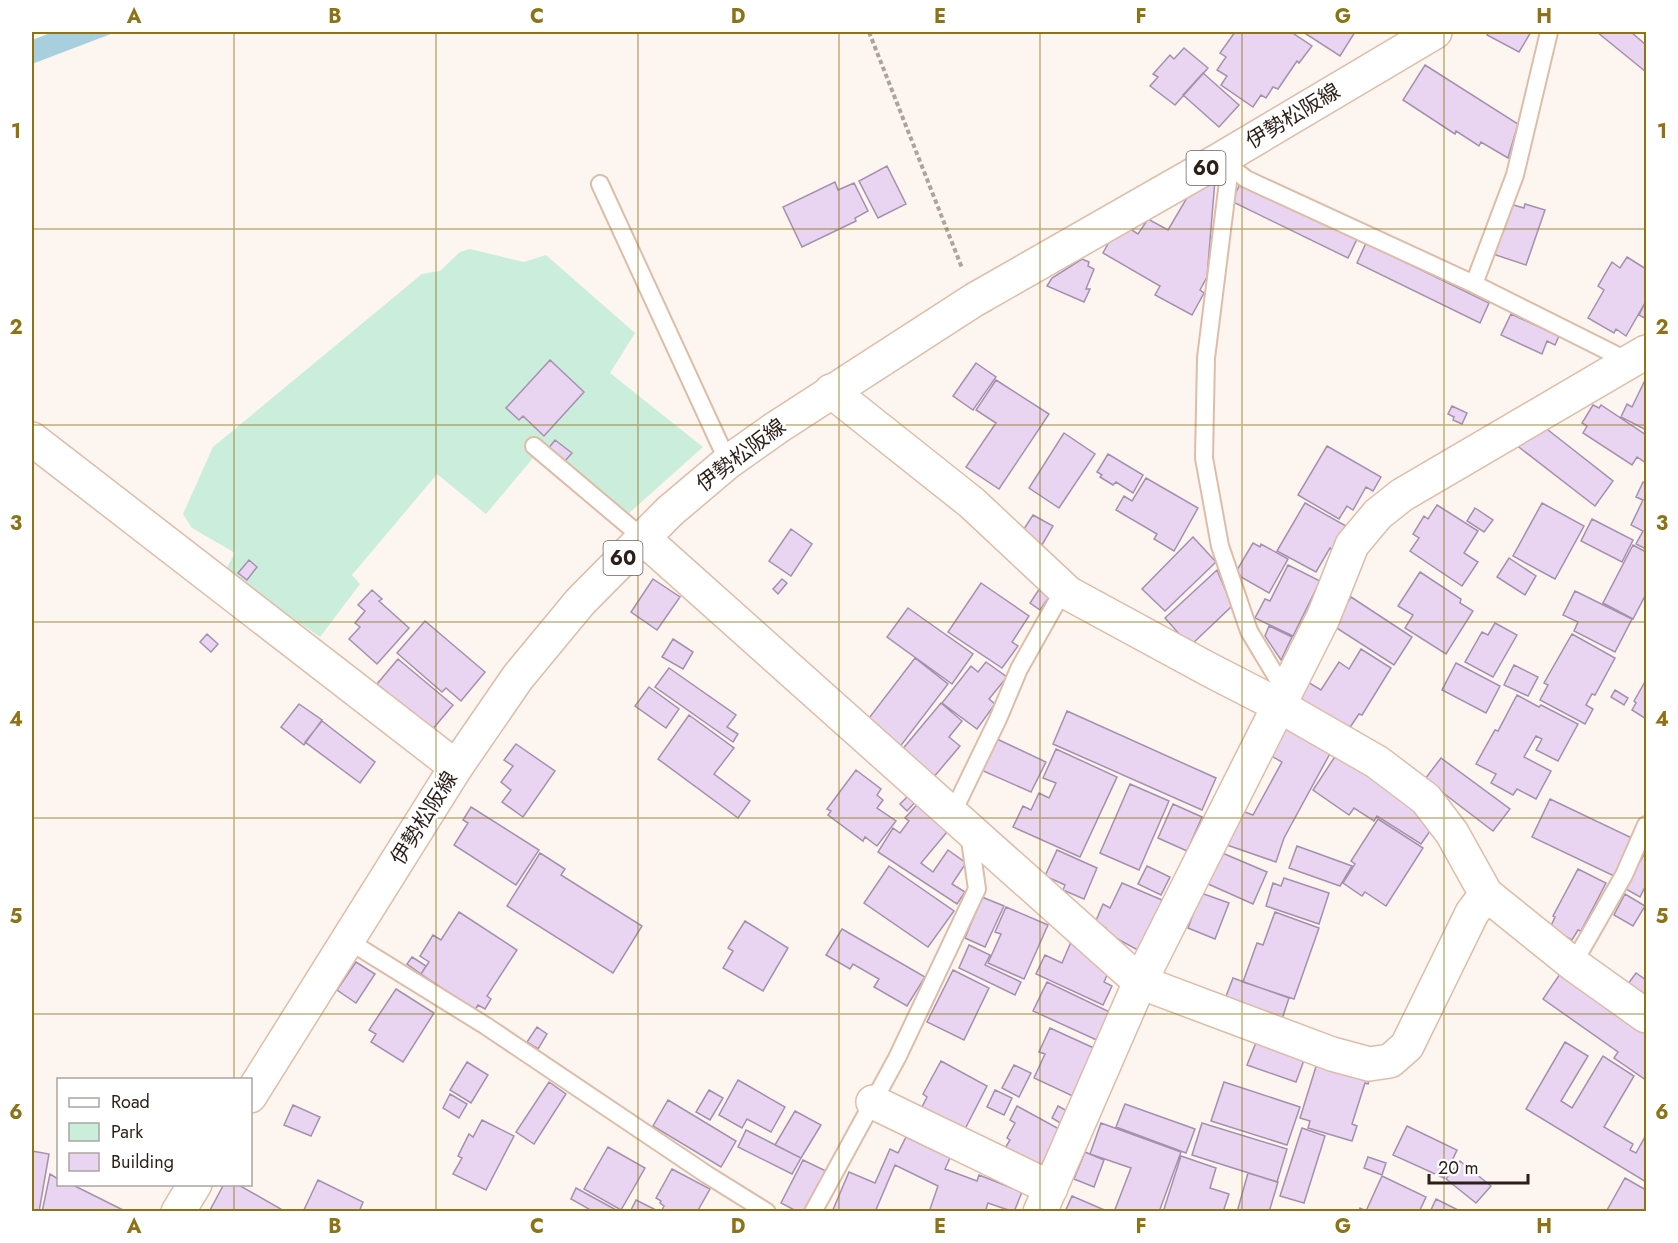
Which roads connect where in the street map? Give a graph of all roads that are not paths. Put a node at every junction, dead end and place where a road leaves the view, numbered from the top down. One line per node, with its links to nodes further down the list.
1 (1435, 32): 3 (street, 伊勢松阪線 / 60)
2 (1548, 32): 5 (lane)
3 (1226, 163): 5 (lane); 7 (street, 伊勢松阪線 / 60); 13 (lane)
4 (600, 184): 10 (lane)
5 (1474, 284): 6 (lane)
6 (1641, 361): 13 (street)
7 (831, 391): 10 (street, 伊勢松阪線 / 60); 12 (street)
8 (32, 439): 14 (street)
9 (534, 447): 11 (lane)
10 (728, 462): 11 (street, 伊勢松阪線 / 60)
11 (642, 538): 14 (street, 伊勢松阪線 / 60); 15 (street)
12 (1064, 589): 13 (street); 15 (lane)
13 (1282, 698): 17 (street); 20 (street)
14 (456, 767): 18 (street, 伊勢松阪線 / 60)
15 (960, 822): 20 (street); 23 (lane)
16 (1647, 825): 19 (lane)
17 (1486, 894): 19 (street); 20 (street)
18 (347, 940): 22 (street, 伊勢松阪線 / 60); 27 (lane)
19 (1573, 963): 21 (street)
20 (1140, 982): 25 (street)
21 (1647, 1016)
22 (252, 1093)
23 (873, 1102): 25 (street); 28 (lane)
24 (194, 1186): 26 (street)
25 (1046, 1200)
26 (178, 1212)
27 (767, 1212)
28 (813, 1212)

